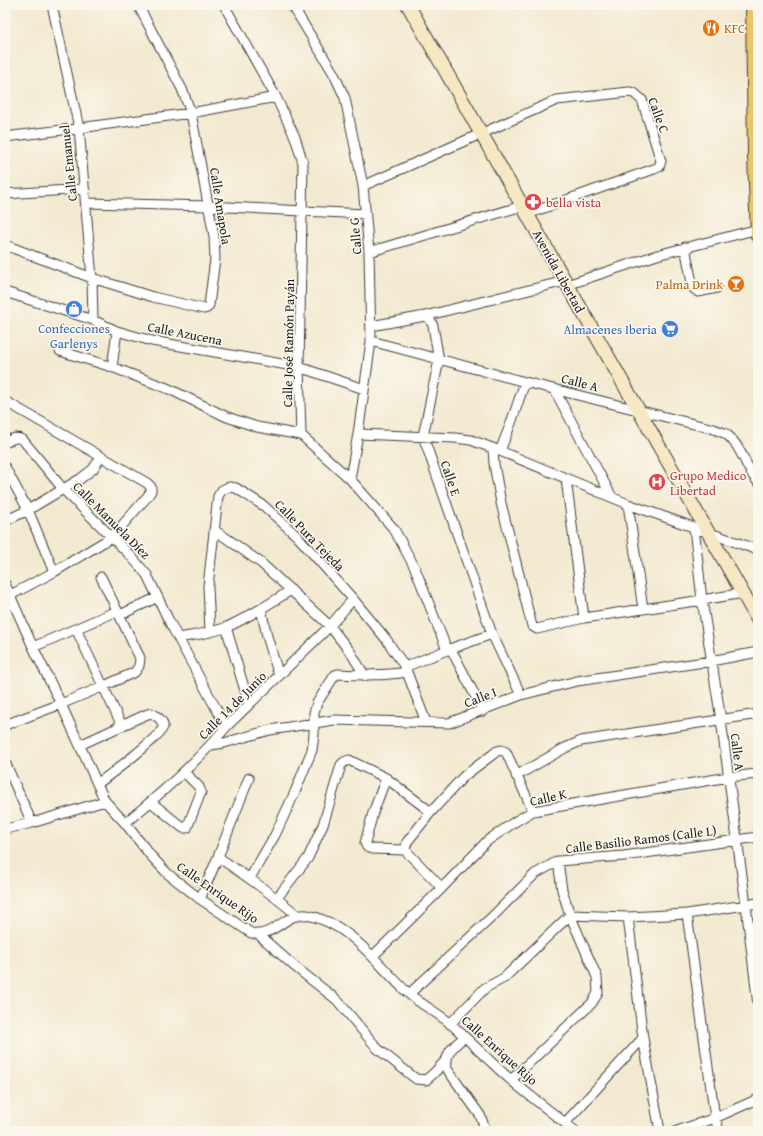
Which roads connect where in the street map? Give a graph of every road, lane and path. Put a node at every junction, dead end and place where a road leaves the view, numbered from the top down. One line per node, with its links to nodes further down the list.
1 (52, 5): 11 (street, Calle Emanuel)
2 (138, 5): 10 (street, Calle Amapola)
3 (224, 5): 9 (street, Calle José Ramón Payán)
4 (292, 5): 15 (street, Calle G)
5 (408, 5): 12 (street, Avenida Libertad)
6 (744, 5): 8 (main road)
7 (753, 5): 8 (main road)
8 (753, 37): 14 (main road)
9 (276, 97): 10 (street); 21 (street, Calle José Ramón Payán)
10 (191, 113): 11 (street); 19 (street, Calle Amapola)
11 (79, 128): 13 (street); 16 (street, Calle Emanuel)
12 (482, 134): 15 (street, Calle C); 20 (street, Avenida Libertad); 20 (street, Calle C)
13 (5, 137)
14 (756, 156): 23 (main road)
15 (363, 186): 22 (street, Calle G)
16 (84, 189): 17 (street); 18 (street, Calle Emanuel)
17 (5, 194)
18 (86, 203): 19 (street); 28 (street, Calle Emanuel)
19 (209, 206): 21 (street); 28 (street, Calle Amapola)
20 (525, 210): 27 (street, Calle C); 29 (street, Avenida Libertad)
21 (303, 211): 22 (street); 40 (street, Calle José Ramón Payán)
22 (366, 214): 27 (street, Calle G)
23 (758, 229): 24 (main road); 26 (street)
24 (758, 236)
25 (5, 245): 28 (street, Calle Amapola)
26 (685, 247): 29 (street); 30 (street)
27 (369, 252): 34 (street, Calle G)
28 (92, 278): 33 (street, Calle Emanuel)
29 (566, 283): 32 (street); 45 (street, Avenida Libertad)
30 (717, 288)
31 (5, 292): 33 (street, Calle Azucena)
32 (425, 316): 34 (street); 38 (street)
33 (92, 320): 35 (street, Calle Azucena)
34 (371, 326): 36 (street, Calle G)
35 (117, 331): 39 (street); 40 (street, Calle Azucena)
36 (371, 341): 38 (street, Calle A); 42 (street, Calle G)
37 (60, 351): 39 (street)
38 (439, 360): 41 (street, Calle A); 48 (street)
39 (112, 367): 47 (street)
40 (299, 367): 42 (street, Calle Azucena); 47 (street, Calle José Ramón Payán)
41 (525, 382): 43 (street, Calle A); 50 (street)
42 (364, 389): 46 (street, Calle G)
43 (554, 389): 45 (street, Calle A); 57 (street)
44 (5, 401): 51 (street)
45 (638, 410): 55 (street, Calle A); 63 (street, Avenida Libertad)
46 (358, 434): 48 (street); 53 (street, Calle G)
47 (301, 435): 53 (street)
48 (423, 436): 50 (street); 84 (street, Calle E)
49 (5, 443): 56 (street, Calle Manuela Díez)
50 (497, 450): 54 (street); 78 (street)
51 (101, 457): 56 (street); 64 (street)
52 (5, 467): 59 (street)
53 (350, 479): 87 (street)
54 (566, 479): 57 (street); 78 (street)
55 (758, 482)
56 (63, 489): 59 (street); 64 (street, Calle Manuela Díez)
57 (612, 497): 58 (street)
58 (628, 504): 61 (street); 75 (street)
59 (28, 510): 60 (street); 66 (street)
60 (5, 521)
61 (694, 527): 63 (street); 74 (street, Calle A)
62 (214, 530): 69 (street); 73 (street, Calle Pura Tejeda); 83 (street, Calle Pura Tejeda)
63 (708, 531): 65 (street); 70 (street, Avenida Libertad)
64 (112, 537): 66 (street); 72 (street, Calle Manuela Díez)
65 (758, 550)
66 (54, 572): 71 (street)
67 (101, 577): 77 (street)
68 (5, 584): 71 (street, Calle Enrique Rijo)
69 (291, 590): 76 (street); 80 (street)
70 (743, 593): 74 (street); 79 (street, Avenida Libertad)
71 (7, 597): 86 (street, Calle Enrique Rijo)
72 (158, 598): 77 (street); 85 (street, Calle Manuela Díez)
73 (353, 600): 80 (street, Calle 14 de Junio); 90 (street, Calle Pura Tejeda)
74 (702, 600): 75 (street); 89 (street, Calle A)
75 (643, 608): 78 (street)
76 (261, 609): 81 (street); 91 (street)
77 (119, 613): 82 (street); 93 (street)
78 (584, 618)
79 (758, 620)
80 (330, 626): 91 (street, Calle 14 de Junio); 92 (street)
81 (226, 627): 83 (street); 96 (street)
82 (76, 629): 86 (street); 93 (street)
83 (210, 632): 85 (street)
84 (492, 634): 87 (street); 94 (street, Calle E)
85 (179, 638): 104 (street, Calle Manuela Díez)
86 (33, 647): 95 (street, Calle Enrique Rijo)
87 (449, 650): 90 (street); 97 (street)
88 (758, 652): 89 (street, Calle I)
89 (711, 661): 94 (street, Calle I); 99 (street, Calle A)
90 (405, 669): 92 (street); 100 (street, Calle Pura Tejeda)
91 (279, 676): 96 (street, Calle 14 de Junio)
92 (365, 676): 101 (street)
93 (104, 686): 95 (street); 103 (street)
94 (521, 695): 97 (street, Calle I)
95 (61, 704): 102 (street); 105 (street, Calle Enrique Rijo)
96 (249, 704): 104 (street, Calle 14 de Junio)
97 (483, 711): 100 (street, Calle I)
98 (758, 714): 99 (street)
99 (721, 720): 110 (street); 111 (street, Calle A)
100 (426, 722): 101 (street, Calle I)
101 (314, 723): 106 (street, Calle I); 127 (street)
102 (5, 725)
103 (122, 726): 105 (street); 114 (street)
104 (226, 727): 106 (street, Calle 14 de Junio)
105 (80, 745): 114 (street, Calle Enrique Rijo)
106 (211, 745): 108 (street, Calle 14 de Junio)
107 (5, 762): 119 (street)
108 (184, 772): 116 (street, Calle 14 de Junio); 116 (street)
109 (758, 774): 111 (street, Calle K)
110 (516, 776): 117 (street); 118 (street)
111 (728, 777): 117 (street, Calle K); 123 (street, Calle A)
112 (249, 778): 125 (street)
113 (386, 778): 118 (street); 124 (street); 129 (street)
114 (98, 784): 115 (street, Calle Enrique Rijo)
115 (105, 801): 119 (street); 120 (street, Calle Enrique Rijo)
116 (151, 802): 120 (street, Calle 14 de Junio)
117 (533, 811): 128 (street, Calle K)
118 (431, 812): 124 (street)
119 (32, 823): 121 (street)
120 (125, 823): 130 (street, Calle Enrique Rijo)
121 (5, 829)
122 (758, 837): 123 (street, Calle Basilio Ramos (Calle L))
123 (737, 840): 126 (street, Calle Basilio Ramos (Calle L)); 132 (street, Calle A)
124 (405, 850): 128 (street)
125 (218, 857): 127 (street); 130 (street)
126 (558, 861): 134 (street); 140 (street, Calle Basilio Ramos (Calle L))
127 (250, 878): 129 (street)
128 (442, 888): 138 (street, Calle K)
129 (277, 898): 135 (street)
130 (200, 899): 137 (street, Calle Enrique Rijo)
131 (758, 903): 132 (street)
132 (746, 905): 133 (street); 139 (street, Calle A)
133 (687, 914): 136 (street); 148 (street)
134 (570, 915): 136 (street); 142 (street); 146 (street)
135 (298, 916): 137 (street, Calle Enrique Rijo); 138 (street, Calle Enrique Rijo)
136 (628, 917): 144 (street)
137 (259, 934): 145 (street)
138 (373, 956): 140 (street, Calle Enrique Rijo)
139 (757, 992): 141 (street, Calle A)
140 (409, 994): 142 (street, Calle Enrique Rijo)
141 (758, 1004)
142 (450, 1024): 143 (street, Calle Enrique Rijo)
143 (464, 1037): 145 (street); 146 (street, Calle Enrique Rijo)
144 (643, 1038): 149 (street); 152 (street)
145 (446, 1060): 150 (street)
146 (511, 1080): 149 (street, Calle Enrique Rijo)
147 (758, 1099): 148 (street)
148 (715, 1118): 153 (street); 154 (street)
149 (565, 1123): 151 (street, Calle Enrique Rijo)
150 (486, 1131)
151 (576, 1131)
152 (660, 1131)
153 (677, 1131)
154 (719, 1131)

